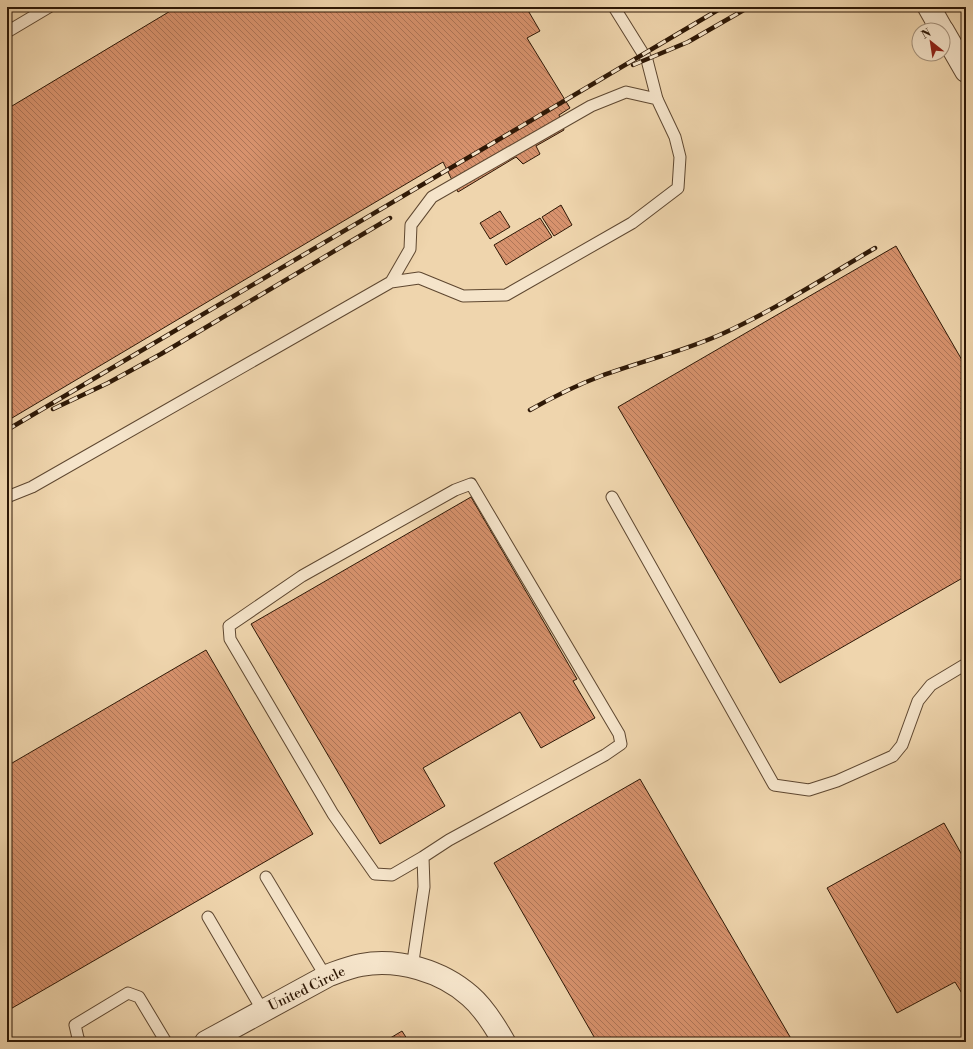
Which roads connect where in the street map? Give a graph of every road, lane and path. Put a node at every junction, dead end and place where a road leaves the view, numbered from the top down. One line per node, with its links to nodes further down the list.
1 (49, 7): 5 (lane)
2 (614, 7): 8 (lane)
3 (929, 7): 4 (street)
4 (938, 22)
5 (7, 32)
6 (951, 45): 7 (street)
7 (966, 71)
8 (657, 99): 9 (lane); 9 (lane)
9 (391, 282): 10 (lane)
10 (7, 498)
11 (612, 498): 12 (lane)
12 (966, 664)
13 (423, 857): 13 (lane); 16 (lane)
14 (266, 877): 17 (lane)
15 (208, 917): 18 (lane)
16 (412, 968): 17 (street, United Circle); 22 (street, United Circle)
17 (326, 976): 18 (street, United Circle)
18 (263, 1011): 21 (street, United Circle)
19 (80, 1042): 20 (lane)
20 (166, 1042)
21 (206, 1042)
22 (504, 1042)

